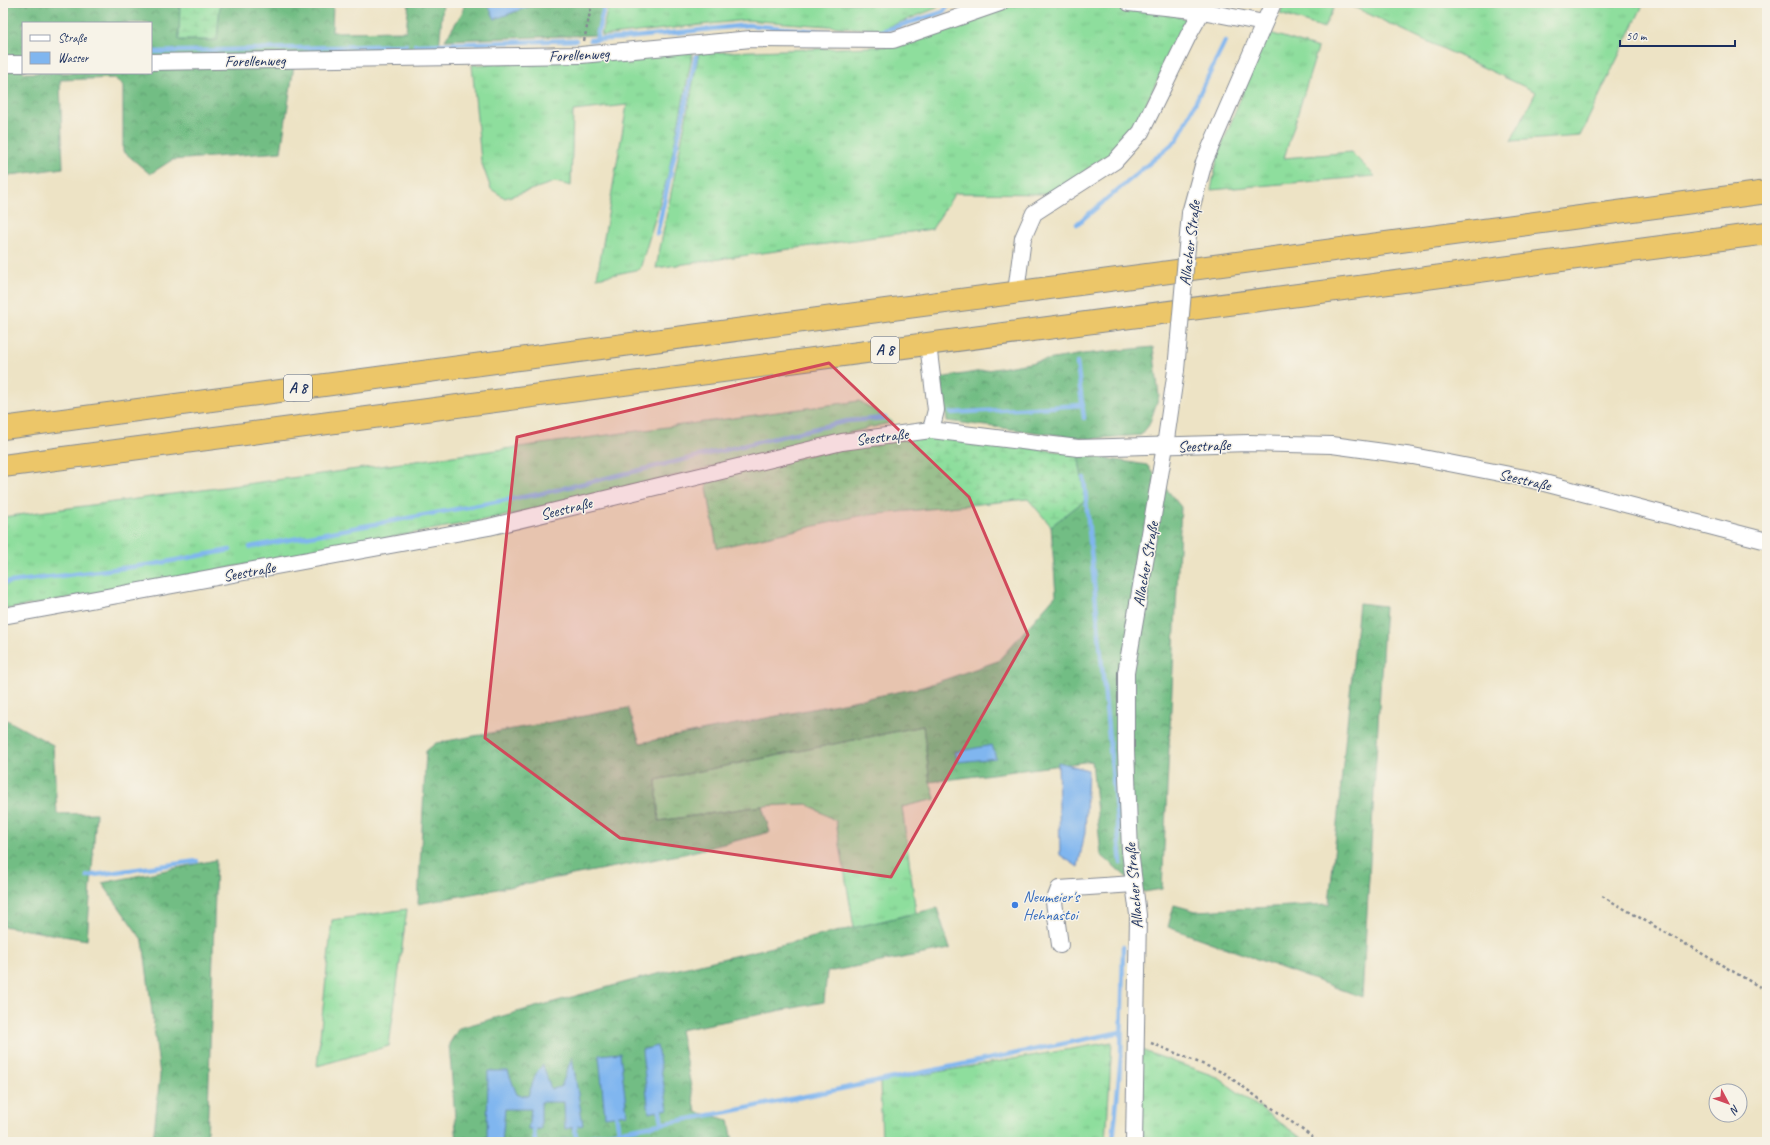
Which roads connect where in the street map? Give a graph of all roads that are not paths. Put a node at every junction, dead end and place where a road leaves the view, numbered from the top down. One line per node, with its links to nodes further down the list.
1 (1000, 3): 6 (street, Forellenweg)
2 (1129, 3): 4 (street)
3 (1273, 3): 5 (street, Allacher Straße)
4 (1202, 11): 5 (street); 11 (street)
5 (1264, 23): 15 (street, Allacher Straße, bridge)
6 (152, 62)
7 (3, 64): 8 (street)
8 (22, 64)
9 (1767, 192): 11 (highway, A 8)
10 (1767, 233): 12 (highway, A 8)
11 (1016, 292): 13 (highway, A 8)
12 (928, 344): 14 (street); 16 (highway, A 8)
13 (3, 428)
14 (931, 430): 15 (street, Seestraße); 18 (street, Seestraße)
15 (1166, 446): 17 (street, Seestraße); 19 (street, Allacher Straße)
16 (3, 466)
17 (1767, 541)
18 (3, 616)
19 (1134, 884): 20 (street); 21 (street, Allacher Straße)
20 (1060, 945)
21 (1134, 1142)

